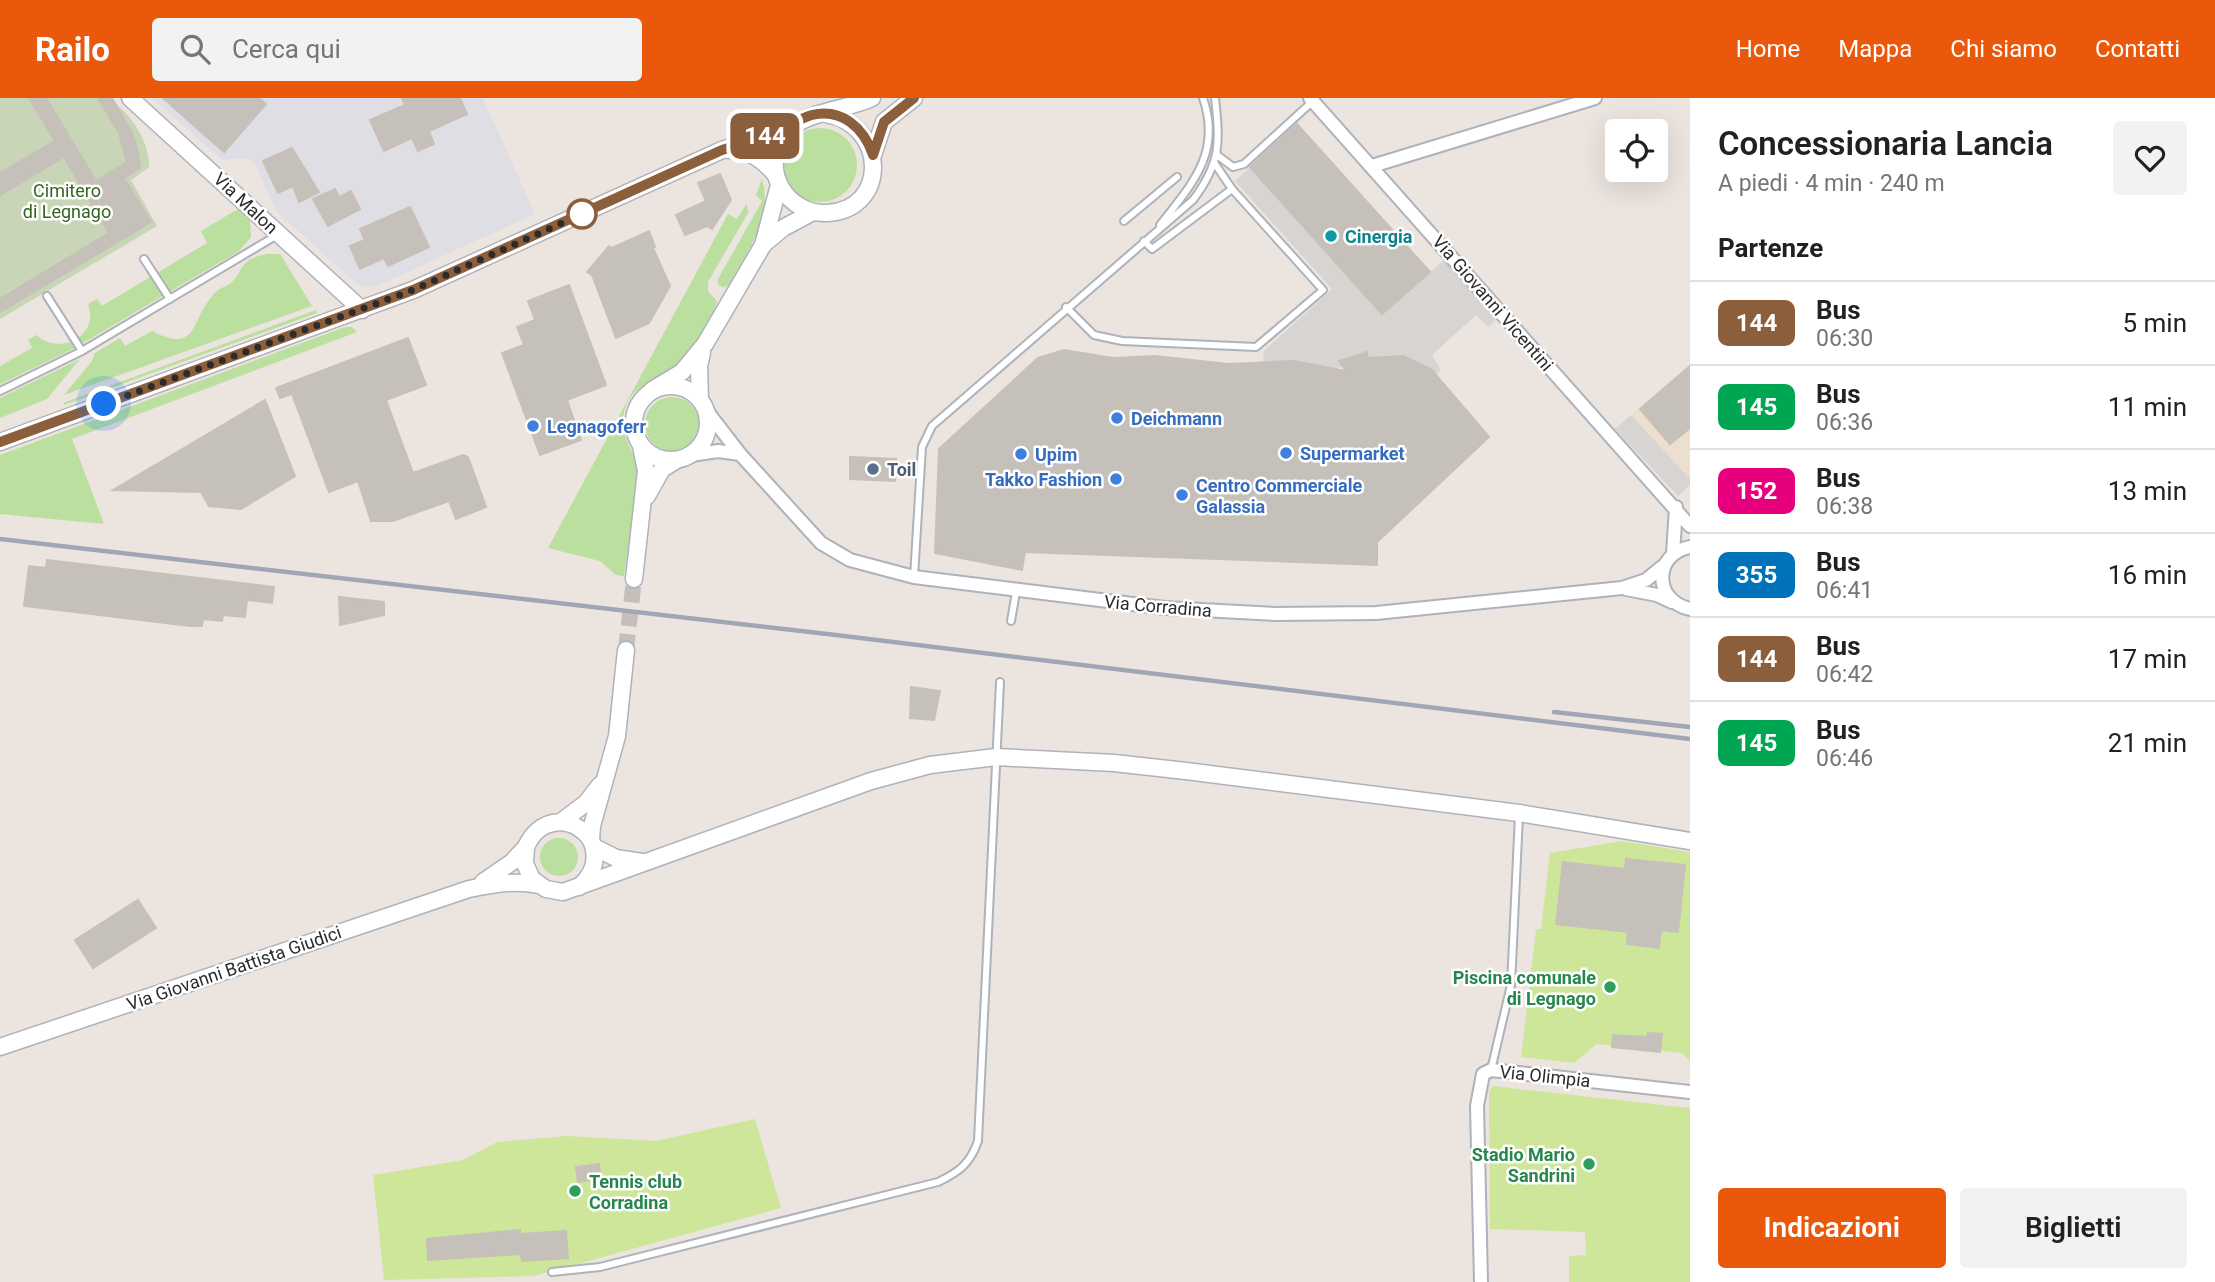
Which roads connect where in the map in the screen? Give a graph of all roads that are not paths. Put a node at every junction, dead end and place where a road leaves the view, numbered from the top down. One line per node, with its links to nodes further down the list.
1 (130, 98): 21 (main road, Via Malon)
2 (872, 98): 8 (main road)
3 (914, 98): 11 (main road)
4 (1203, 98): 20 (lane)
5 (1216, 98): 12 (lane)
6 (1595, 98): 14 (street)
7 (1312, 100): 12 (lane); 14 (street, Via Giovanni Vicentini)
8 (826, 114): 9 (main road); 11 (main road)
9 (792, 125): 10 (main road); 16 (main road)
10 (722, 150): 16 (main road); 28 (main road)
11 (873, 155): 18 (main road)
12 (1217, 155): 13 (lane)
13 (1215, 164): 17 (lane); 20 (lane)
14 (1372, 166): 39 (street, Via Giovanni Vicentini)
15 (1177, 177): 19 (lane)
16 (777, 180): 18 (main road); 23 (main road)
17 (1232, 189): 22 (lane); 27 (lane)
18 (813, 212): 23 (main road)
19 (1124, 221)
20 (1155, 232): 22 (lane)
21 (279, 234): 26 (lane); 28 (main road, Via Malon)
22 (1144, 241): 27 (lane)
23 (763, 245): 29 (main road)
24 (144, 259): 26 (lane)
25 (47, 296): 30 (lane)
26 (170, 299): 30 (lane)
27 (1066, 307): 44 (lane)
28 (362, 310): 34 (main road)
29 (705, 344): 32 (main road); 33 (main road)
30 (82, 351): 31 (lane)
31 (1, 389)
32 (652, 390): 33 (main road); 35 (main road)
33 (703, 405): 36 (street, Via Corradina); 37 (main road)
34 (0, 442)
35 (641, 446): 37 (main road); 38 (main road)
36 (740, 454): 37 (street); 44 (street, Via Corradina)
37 (684, 457): 38 (main road)
38 (643, 505): 45 (main road)
39 (1676, 508): 40 (street, Via Giovanni Vicentini); 42 (street)
40 (1690, 526)
41 (1690, 547): 42 (street)
42 (1673, 554): 43 (street)
43 (1662, 567): 46 (street, Via Corradina); 48 (street)
44 (914, 577): 47 (street, Via Corradina)
45 (634, 579)
46 (1622, 588): 47 (street, Via Corradina); 48 (street, Via Corradina)
47 (1016, 592): 50 (lane)
48 (1673, 602): 49 (street)
49 (1690, 609)
50 (1011, 621)
51 (626, 650): 54 (main road, Via Giovanni Battista Giudici)
52 (1000, 682): 53 (lane)
53 (996, 757): 55 (main road, Via Giovanni Battista Giudici); 60 (main road, Via Giovanni Battista Giudici); 67 (lane)
54 (604, 780): 56 (main road, Via Giovanni Battista Giudici); 58 (main road, Via Giovanni Battista Giudici)
55 (1519, 813): 57 (main road, Via Giovanni Battista Giudici); 65 (lane)
56 (562, 821): 58 (main road); 59 (main road, Via Giovanni Battista Giudici)
57 (1690, 841)
58 (592, 843): 60 (main road); 62 (main road, Via Giovanni Battista Giudici)
59 (526, 847): 61 (main road); 63 (main road, Via Giovanni Battista Giudici)
60 (642, 862): 62 (main road, Via Giovanni Battista Giudici)
61 (539, 885): 62 (main road, Via Giovanni Battista Giudici); 63 (main road, Via Giovanni Battista Giudici)
62 (579, 887)
63 (469, 889): 64 (main road, Via Giovanni Battista Giudici)
64 (0, 1047)
65 (1491, 1070): 66 (street, Via Olimpia); 68 (street, Via Olimpia)
66 (1690, 1092)
67 (552, 1272)
68 (1481, 1282)

